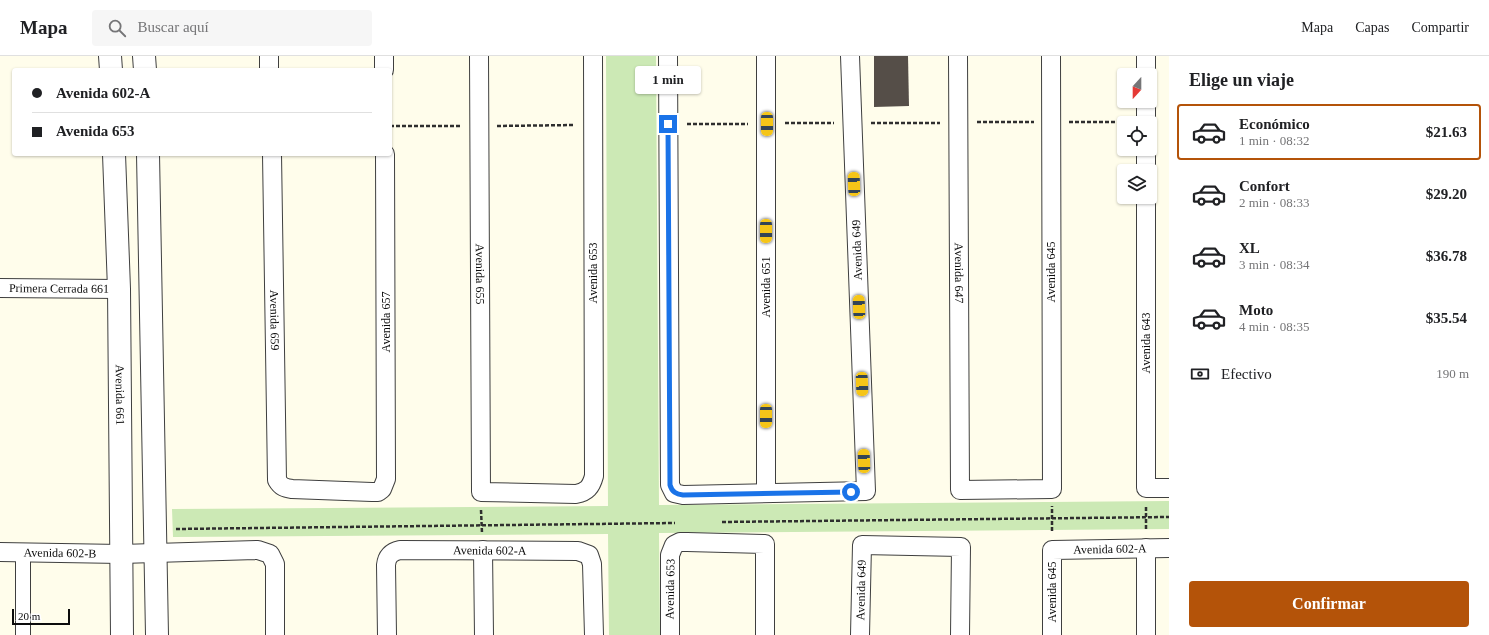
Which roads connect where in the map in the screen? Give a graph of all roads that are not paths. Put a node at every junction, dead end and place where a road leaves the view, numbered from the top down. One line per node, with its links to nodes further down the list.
1 (110, 56): 13 (street)
2 (144, 56): 14 (street)
3 (269, 56): 15 (street)
4 (384, 56): 16 (street)
5 (479, 56): 27 (street, Avenida 655)
6 (593, 56): 27 (street, Avenida 653)
7 (668, 56): 29 (street)
8 (766, 56): 29 (street, Avenida 651)
9 (850, 56): 29 (street, Avenida 649)
10 (958, 56): 28 (street, Avenida 647)
11 (1051, 56): 28 (street, Avenida 645)
12 (1146, 56): 17 (street)
13 (111, 68)
14 (145, 68)
15 (269, 68)
16 (384, 68)
17 (1146, 68)
18 (114, 156): 24 (street, Avenida 661)
19 (148, 156): 36 (street)
20 (272, 156): 26 (street, Avenida 659)
21 (385, 156): 26 (street, Avenida 657)
22 (1146, 204): 25 (street, Avenida 643)
23 (0, 288): 24 (street, Primera Cerrada 661)
24 (119, 289): 37 (street, Avenida 661)
25 (1169, 488)
26 (382, 489)
27 (588, 489)
28 (960, 490)
29 (766, 493)
30 (1146, 548): 31 (street, Avenida 602-A); 33 (street, Avenida 602-A); 50 (street)
31 (1169, 548)
32 (483, 550): 42 (street, Avenida 602-A); 43 (street); 44 (street, Avenida 602-A)
33 (1052, 550): 49 (street, Avenida 645)
34 (0, 552): 35 (street, Avenida 602-B)
35 (22, 552): 37 (street, Avenida 602-B); 38 (street)
36 (155, 553): 37 (street); 40 (street); 41 (street)
37 (121, 554): 39 (street, Avenida 661)
38 (23, 635)
39 (122, 635)
40 (157, 635)
41 (275, 635)
42 (387, 635)
43 (484, 635)
44 (594, 635)
45 (670, 635): 46 (street, Avenida 653)
46 (765, 635)
47 (860, 635): 48 (street, Avenida 649)
48 (960, 635)
49 (1052, 635)
50 (1146, 635)

